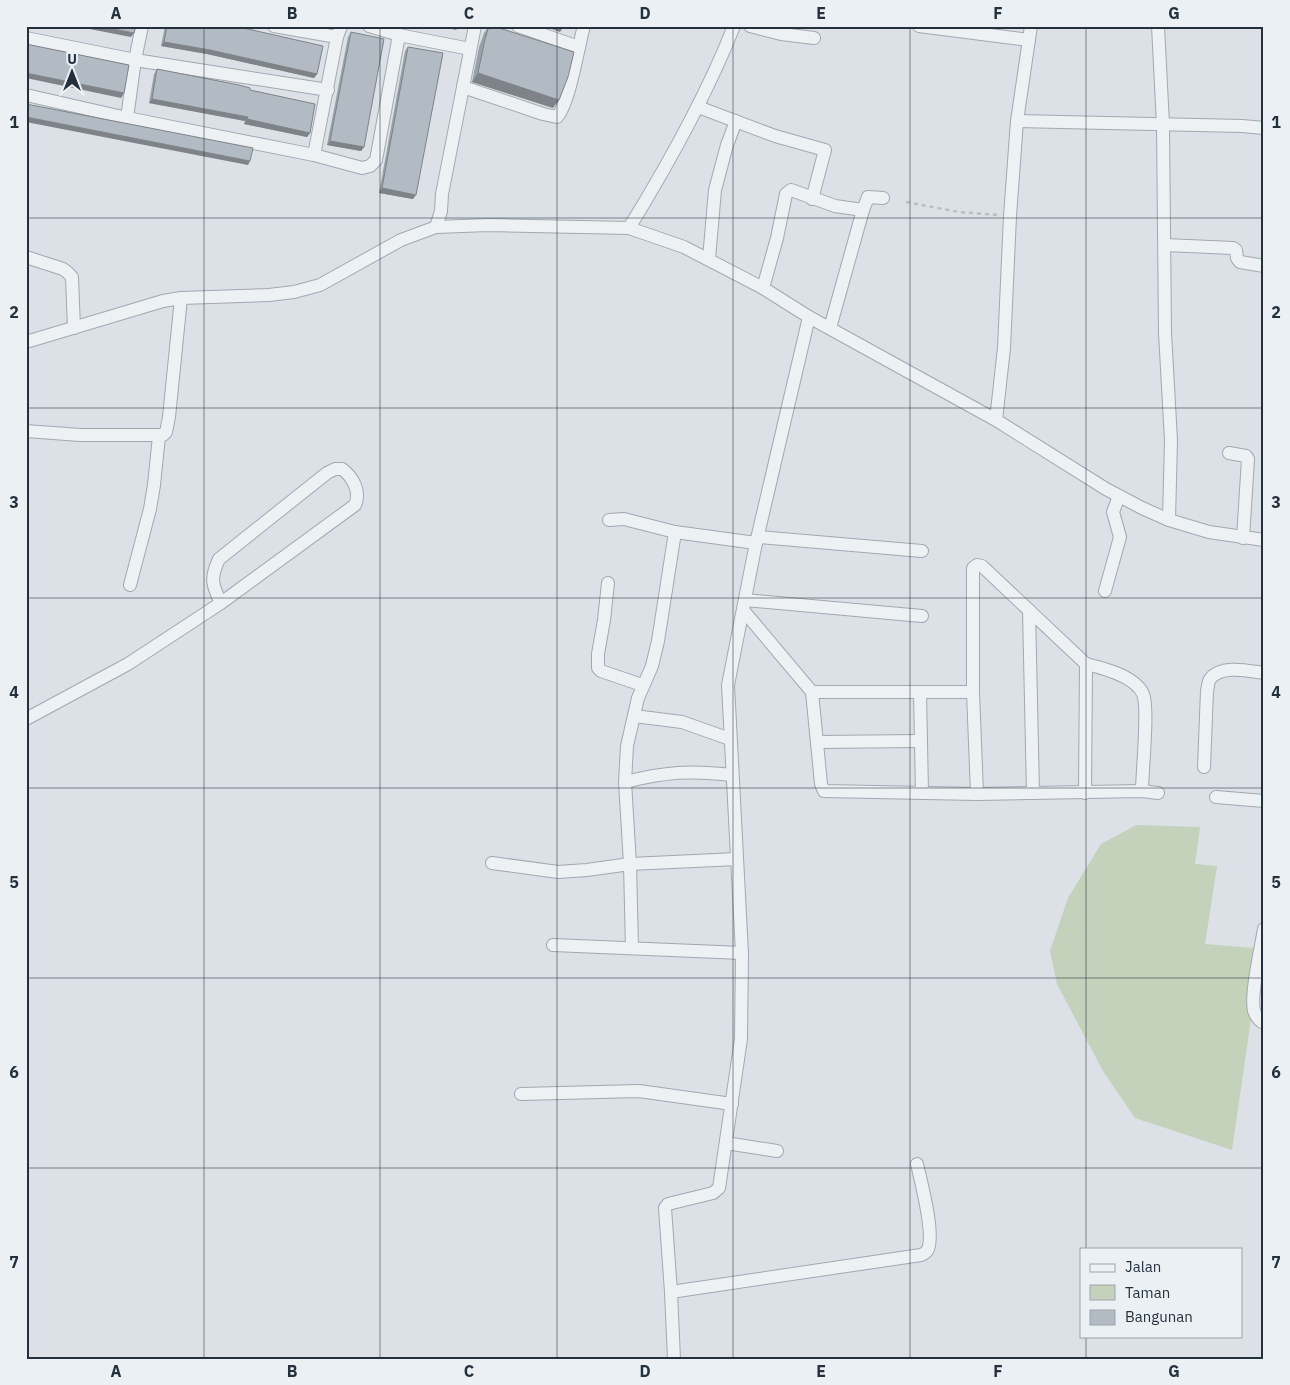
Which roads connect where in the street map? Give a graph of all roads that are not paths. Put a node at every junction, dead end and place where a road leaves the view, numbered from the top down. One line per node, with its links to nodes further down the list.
1 (142, 26): 19 (street)
2 (274, 26): 12 (street)
3 (369, 26): 13 (street)
4 (475, 26): 18 (street)
5 (518, 26): 17 (street)
6 (584, 26): 17 (street)
7 (734, 26): 23 (street)
8 (750, 26): 15 (street)
9 (919, 26): 16 (street)
10 (1031, 26): 16 (street)
11 (1158, 26): 27 (street)
12 (339, 32): 21 (street)
13 (399, 35): 18 (street); 29 (street)
14 (26, 38): 19 (street)
15 (814, 38)
16 (1029, 40): 26 (street)
17 (579, 47): 20 (street)
18 (470, 49): 20 (street)
19 (135, 60): 21 (street); 24 (street)
20 (463, 87): 33 (street)
21 (328, 90): 29 (street)
22 (26, 95): 24 (street)
23 (698, 107): 25 (street); 34 (street)
24 (127, 118): 29 (street)
25 (736, 121): 31 (street); 37 (street)
26 (1017, 121): 27 (street); 45 (street)
27 (1162, 125): 28 (street); 35 (street)
28 (1264, 128)
29 (314, 155)
30 (883, 198): 32 (street)
31 (812, 199): 32 (street); 39 (street)
32 (863, 210): 43 (street)
33 (436, 227): 34 (street); 40 (street)
34 (629, 228): 37 (street)
35 (1164, 245): 38 (street); 51 (street)
36 (26, 257): 42 (street)
37 (709, 260): 39 (street)
38 (1264, 266)
39 (763, 288): 41 (street)
40 (181, 298): 42 (street); 47 (street)
41 (809, 317): 43 (street); 54 (street)
42 (74, 328): 44 (street)
43 (830, 328): 45 (street)
44 (26, 342)
45 (996, 420): 49 (street)
46 (26, 431): 47 (street)
47 (159, 436): 58 (street)
48 (1229, 453): 53 (street)
49 (1119, 496): 51 (street); 59 (street)
50 (609, 520): 52 (street)
51 (1169, 520): 53 (street)
52 (675, 532): 54 (street); 66 (street)
53 (1243, 538): 55 (street)
54 (757, 540): 56 (street); 61 (street)
55 (1264, 540)
56 (922, 551)
57 (608, 583): 66 (street)
58 (130, 585)
59 (1105, 591)
60 (221, 603): 60 (street); 71 (street)
61 (744, 605): 63 (street); 67 (street); 72 (street)
62 (1029, 610): 64 (street); 69 (street); 83 (street)
63 (922, 616)
64 (1086, 664): 78 (street); 79 (street)
65 (1264, 673): 75 (street)
66 (642, 686): 70 (street)
67 (812, 692): 68 (street); 73 (street)
68 (920, 692): 69 (street); 74 (street)
69 (973, 692): 82 (street)
70 (634, 716): 72 (street); 77 (street)
71 (26, 719)
72 (730, 739): 76 (street)
73 (818, 742): 74 (street); 81 (street)
74 (920, 742): 81 (street)
75 (1204, 767)
76 (732, 775): 77 (street); 86 (street)
77 (625, 782): 88 (street)
78 (1142, 791): 79 (street); 80 (street)
79 (1085, 793): 83 (street)
80 (1158, 793)
81 (922, 794): 82 (street)
82 (976, 794): 83 (street)
83 (1033, 794)
84 (1216, 798): 85 (street)
85 (1264, 801)
86 (737, 859): 88 (street); 92 (street)
87 (492, 863): 88 (street)
88 (630, 864): 91 (street)
89 (1264, 929): 93 (street)
90 (553, 945): 91 (street)
91 (632, 948): 92 (street)
92 (742, 953): 95 (street)
93 (1264, 1023)
94 (522, 1094): 95 (street)
95 (732, 1104): 96 (street)
96 (726, 1143): 97 (street); 99 (street)
97 (777, 1151)
98 (917, 1164): 99 (street)
99 (671, 1292): 100 (street)
100 (674, 1359)

